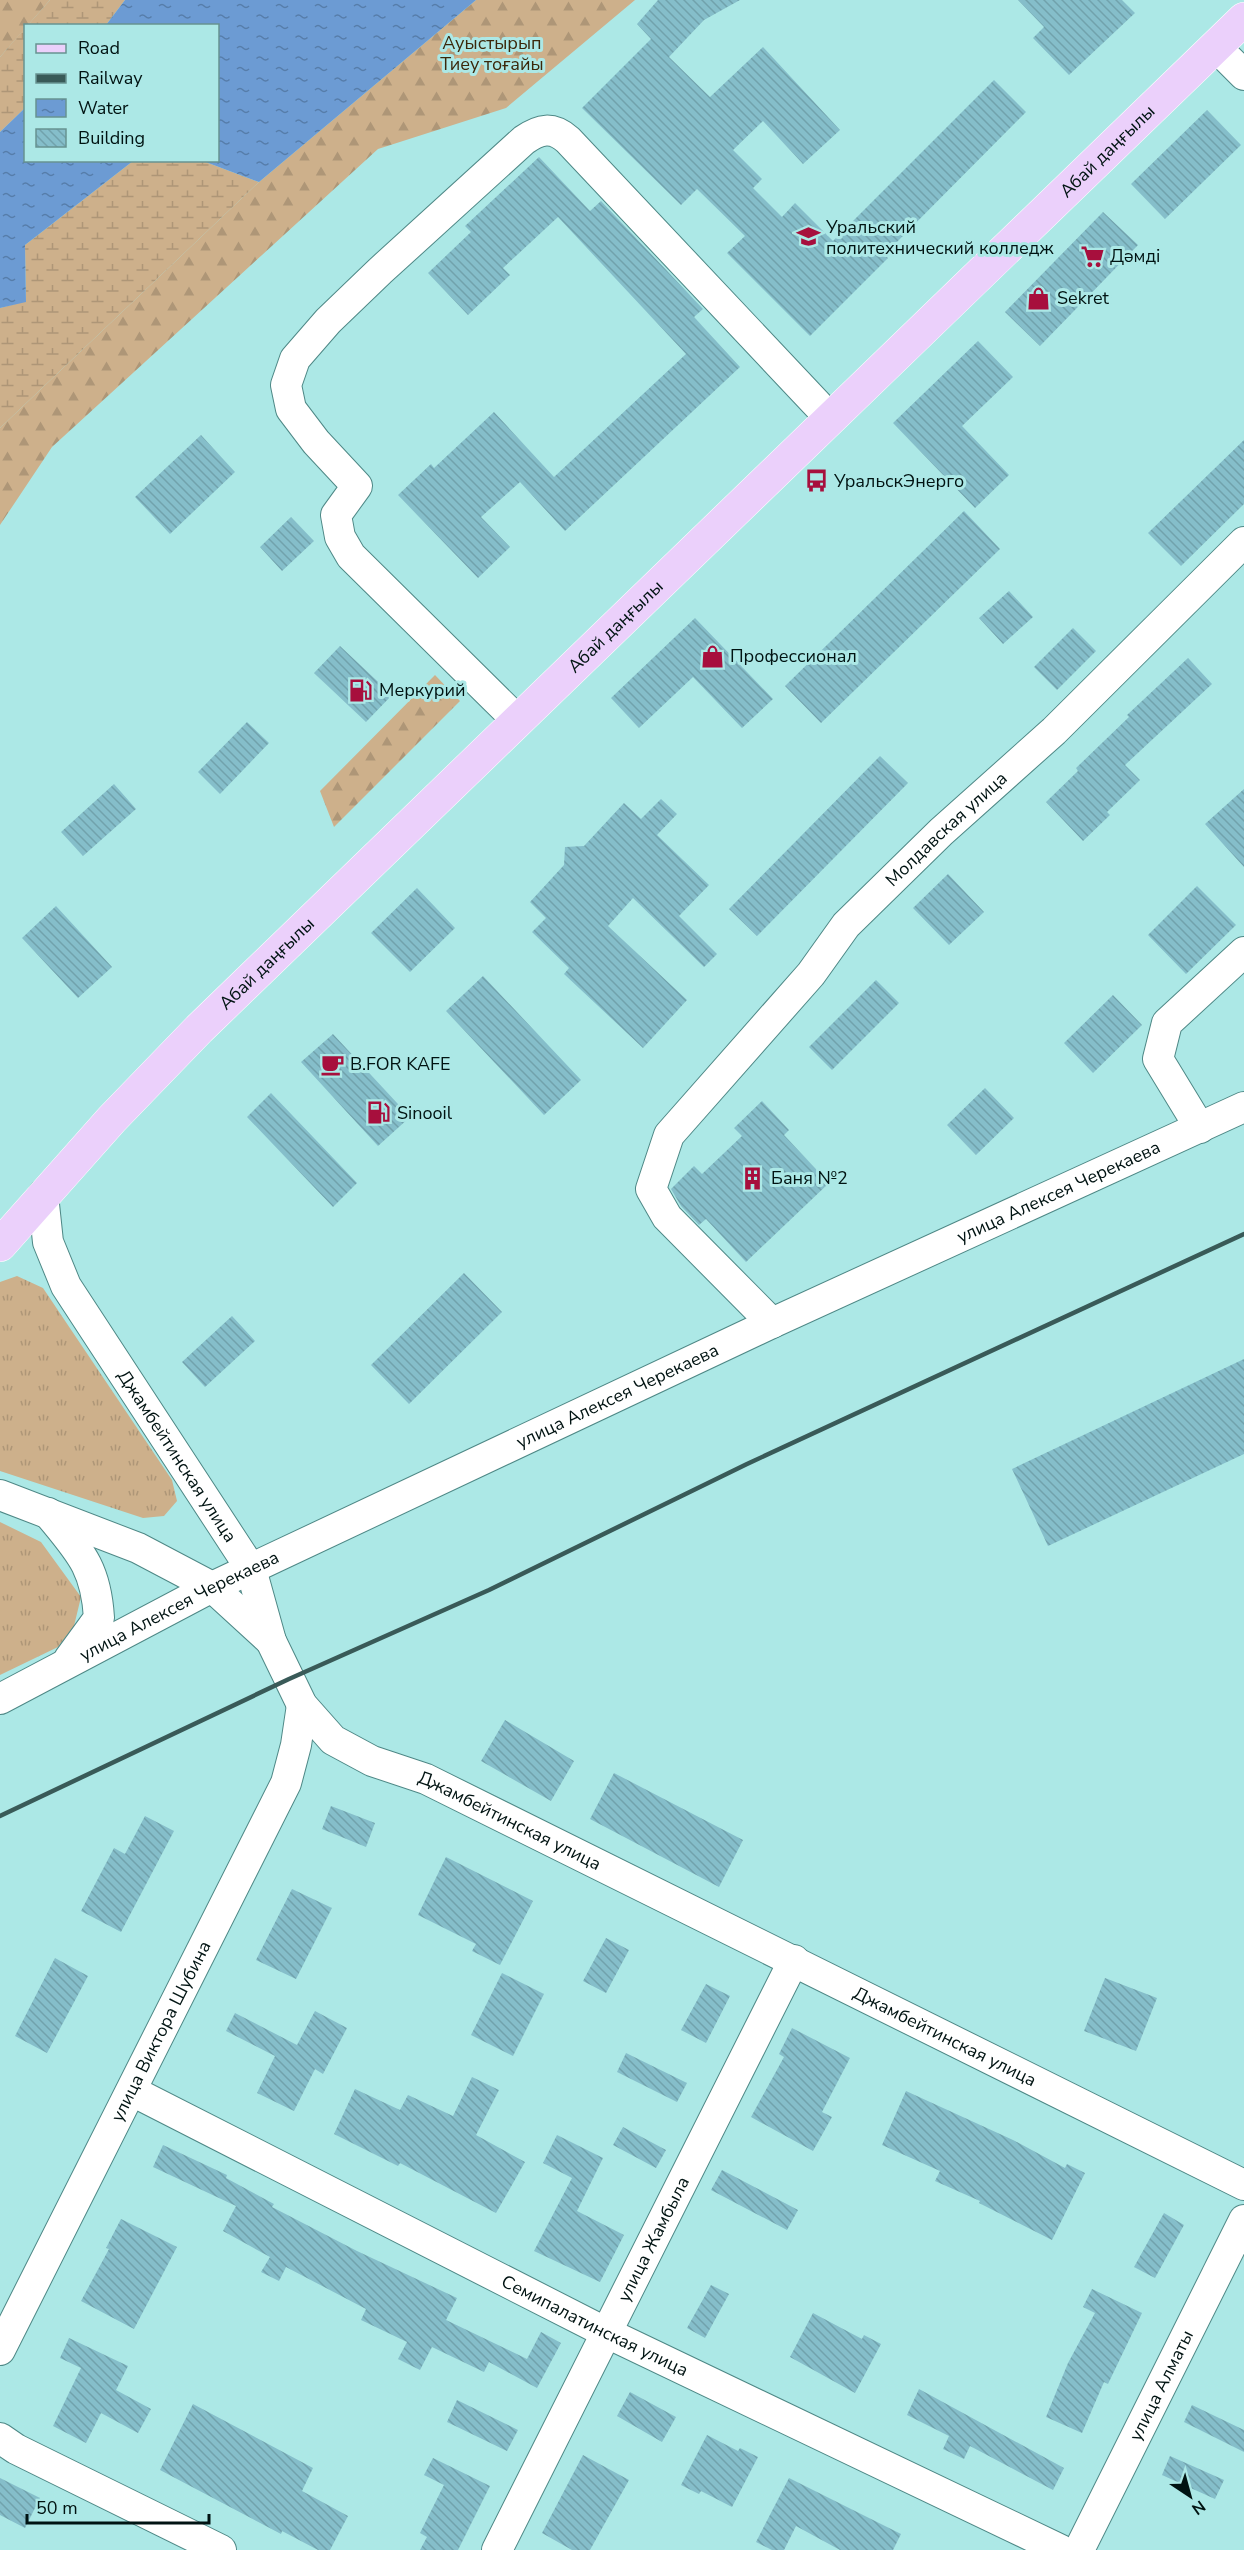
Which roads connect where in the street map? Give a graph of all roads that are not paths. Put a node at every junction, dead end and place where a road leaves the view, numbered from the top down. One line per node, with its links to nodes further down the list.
1 (1244, 19): 2 (main road, Абай даңғылы)
2 (1216, 47): 3 (street); 4 (main road, Абай даңғылы)
3 (1244, 75)
4 (830, 418): 6 (main road, Абай даңғылы); 6 (street)
5 (1244, 542): 12 (street, Молдавская улица)
6 (518, 721): 10 (main road, Абай даңғылы)
7 (1244, 951): 9 (street)
8 (1244, 1107): 9 (street, улица Алексея Черекаева)
9 (1200, 1128): 12 (street, улица Алексея Черекаева)
10 (43, 1195): 11 (main road, Абай даңғылы); 15 (street, Джамбейтинская улица)
11 (0, 1245)
12 (772, 1323): 15 (street, улица Алексея Черекаева)
13 (0, 1495): 14 (street)
14 (46, 1511): 16 (street); 18 (street)
15 (251, 1569): 16 (street, улица Алексея Черекаева); 17 (street, Джамбейтинская улица)
16 (212, 1587): 17 (street); 18 (street, улица Алексея Черекаева)
17 (271, 1641): 20 (street, Джамбейтинская улица)
18 (64, 1665): 19 (street, улица Алексея Черекаева)
19 (0, 1699)
20 (302, 1705): 21 (street, Джамбейтинская улица); 22 (street, улица Виктора Шубина)
21 (794, 1959): 23 (street, Джамбейтинская улица); 25 (street, улица Жамбыла)
22 (132, 2091): 25 (street, Семипалатинская улица); 26 (street, улица Виктора Шубина)
23 (1244, 2185)
24 (1244, 2220): 31 (street, улица Алматы)
25 (605, 2332): 29 (street, улица Жамбыла); 30 (street, Семипалатинская улица)
26 (0, 2350)
27 (0, 2438): 28 (street)
28 (221, 2550)
29 (497, 2550)
30 (1061, 2550)
31 (1079, 2550)

